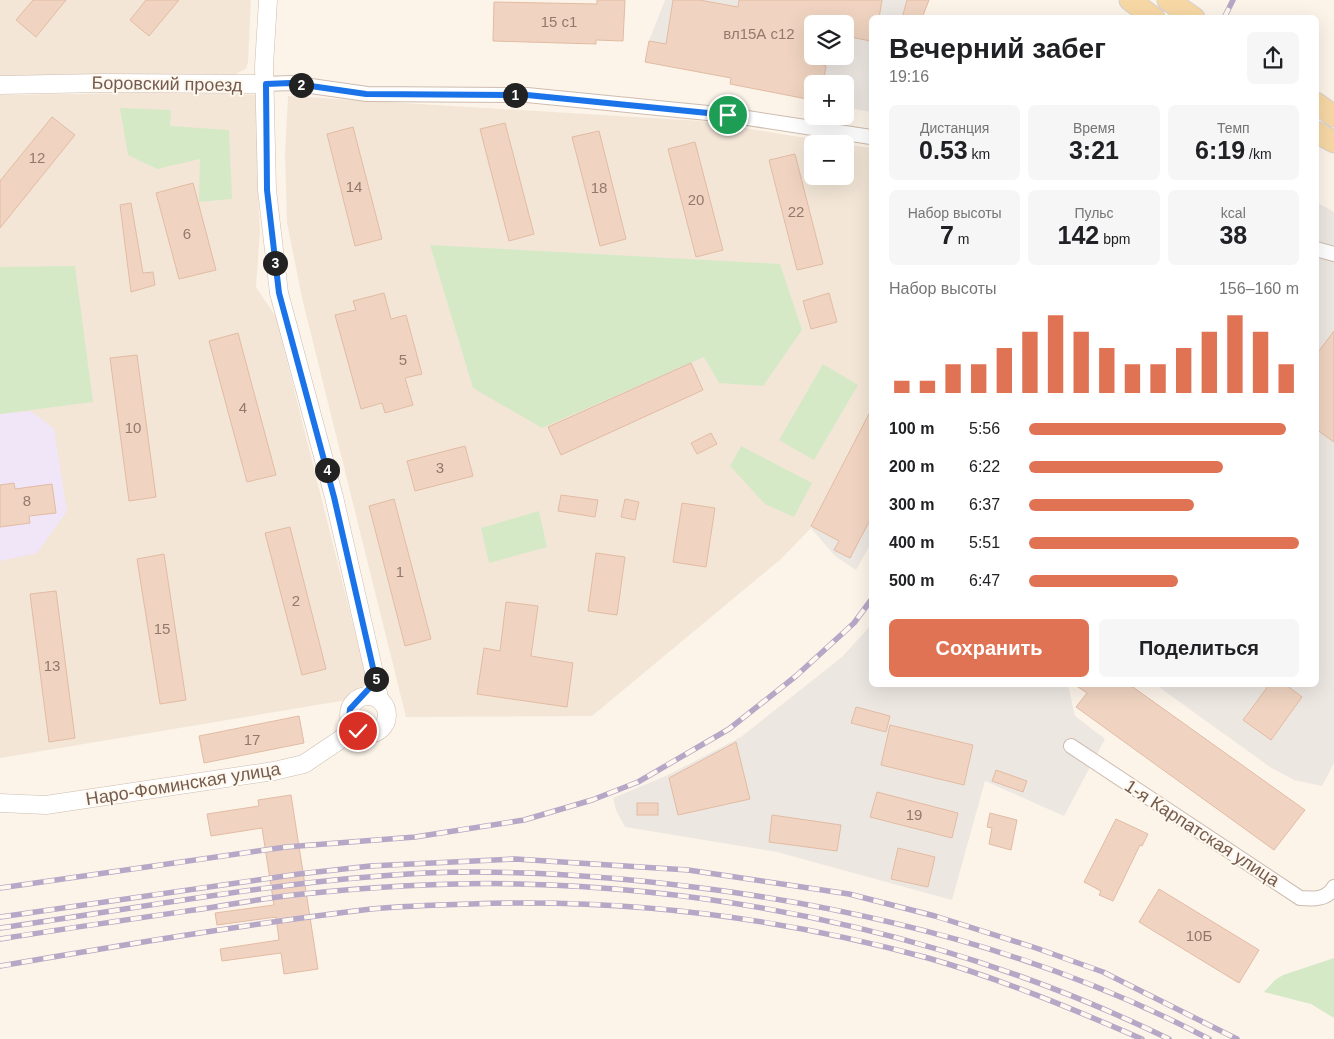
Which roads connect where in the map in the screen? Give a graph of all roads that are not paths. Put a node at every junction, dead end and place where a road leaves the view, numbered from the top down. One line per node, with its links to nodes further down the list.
1 (268, 0): 6 (street)
2 (1130, 0): 4 (main road)
3 (1168, 0): 5 (main road)
4 (1150, 15)
5 (1190, 15)
6 (266, 84): 7 (street, Боровский проезд); 11 (street, Боровский проезд); 15 (street)
7 (0, 85)
8 (1319, 106): 9 (main road)
9 (1334, 116)
10 (1319, 134): 12 (main road)
11 (869, 137)
12 (1334, 142)
13 (1319, 250): 14 (street)
14 (1334, 254)
15 (376, 681): 16 (street); 17 (street)
16 (360, 698): 17 (street); 18 (street)
17 (379, 699): 18 (street)
18 (356, 729): 20 (street, Наро-Фоминская улица)
19 (1071, 746): 21 (street, 1-я Карпатская улица)
20 (0, 804)
21 (1334, 887)

